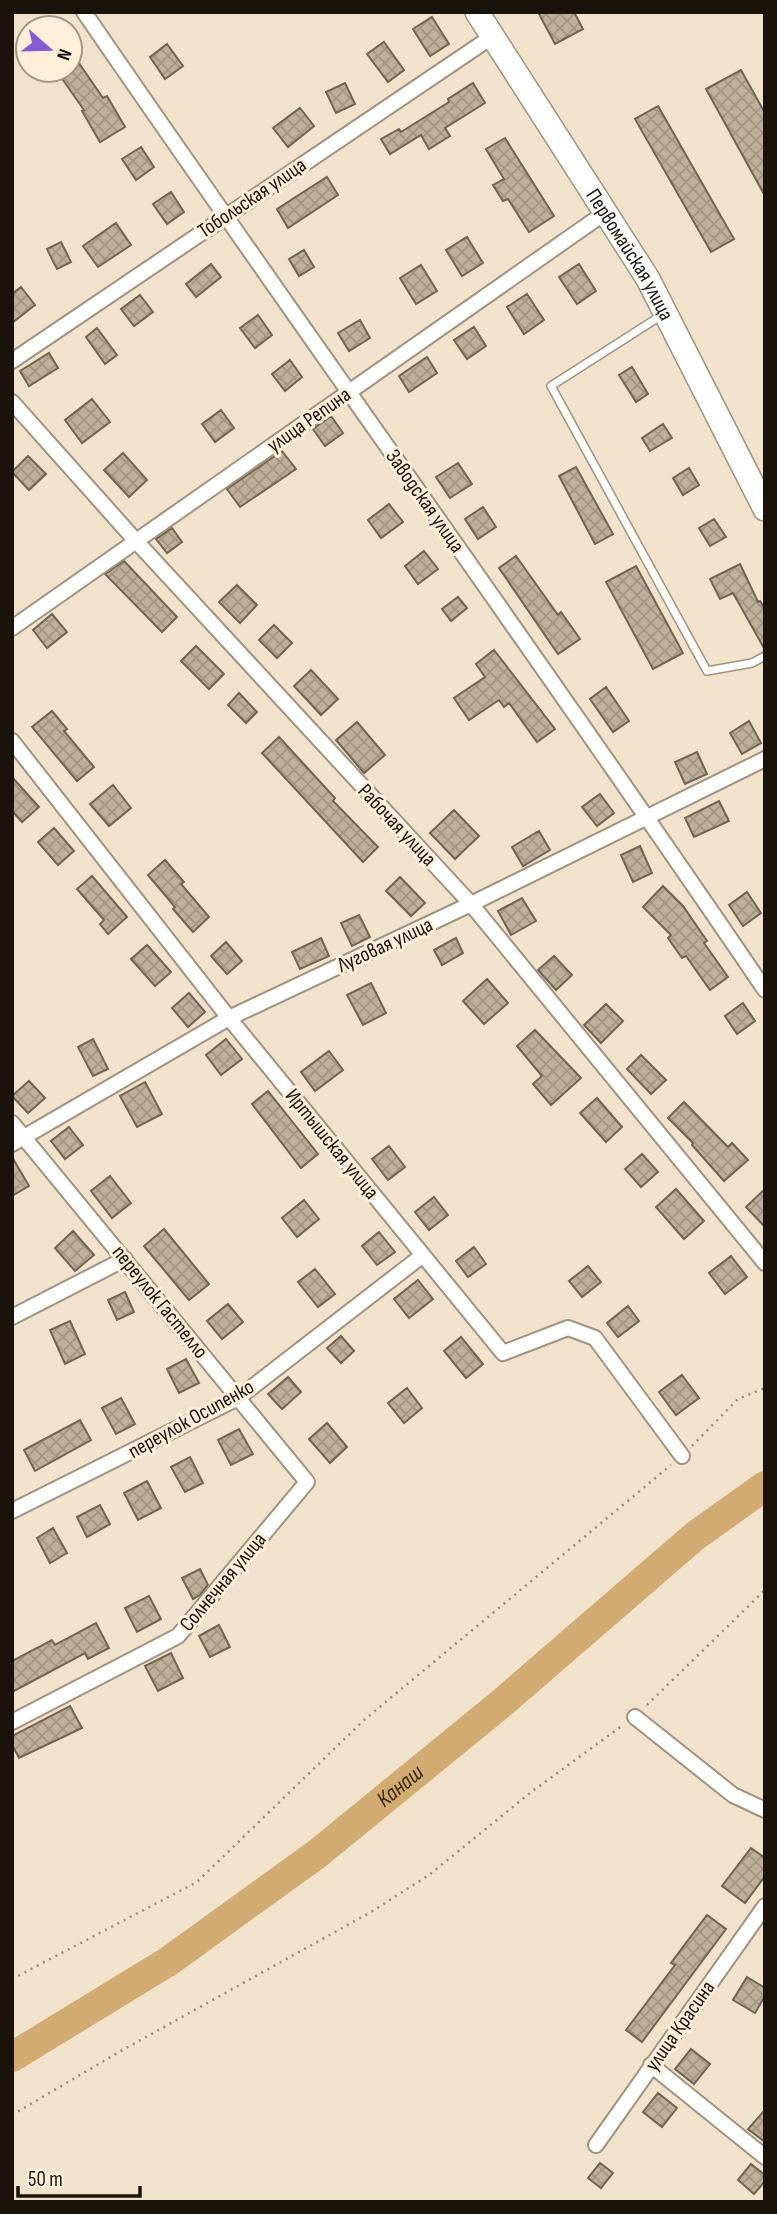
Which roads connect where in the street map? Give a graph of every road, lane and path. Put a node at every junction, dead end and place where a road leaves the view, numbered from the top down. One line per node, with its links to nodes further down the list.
1 (84, 12): 5 (street, Заводская улица)
2 (477, 12): 3 (main road, Первомайская улица)
3 (493, 36): 4 (main road, Первомайская улица); 5 (street, Тобольская улица)
4 (606, 212): 6 (main road, Первомайская улица); 8 (street, улица Репина)
5 (225, 217): 7 (street, Тобольская улица); 8 (street, Заводская улица)
6 (666, 313): 10 (main road, Первомайская улица); 13 (lane)
7 (12, 361)
8 (348, 393): 11 (street, улица Репина); 16 (street, Заводская улица)
9 (12, 402): 11 (street, Рабочая улица)
10 (765, 509)
11 (135, 541): 12 (street, улица Репина); 17 (street, Рабочая улица)
12 (12, 628)
13 (765, 656)
14 (12, 741): 19 (street, Иртышская улица)
15 (765, 759): 16 (street, Луговая улица)
16 (648, 818): 17 (street, Луговая улица); 18 (street, Заводская улица)
17 (471, 904): 19 (street, Луговая улица); 24 (street, Рабочая улица)
18 (765, 990)
19 (229, 1018): 21 (street, Луговая улица); 22 (street, Иртышская улица)
20 (12, 1123): 21 (street, переулок Гастелло)
21 (18, 1140): 23 (street, переулок Гастелло)
22 (423, 1255): 27 (street, переулок Осипенко); 28 (street, Иртышская улица)
23 (125, 1259): 25 (street); 27 (street, переулок Гастелло)
24 (765, 1263)
25 (12, 1317)
26 (765, 1388): 28 (path)
27 (238, 1398): 29 (street, переулок Гастелло); 30 (street, переулок Осипенко)
28 (682, 1456): 36 (path)
29 (307, 1482): 33 (street, Солнечная улица)
30 (12, 1511)
31 (765, 1590): 32 (path)
32 (635, 1717): 34 (street); 38 (path)
33 (12, 1722)
34 (765, 1810)
35 (765, 1906): 37 (street, улица Красина)
36 (12, 1979)
37 (651, 2065): 39 (street, улица Красина); 40 (street)
38 (12, 2115)
39 (596, 2146)
40 (765, 2157)

